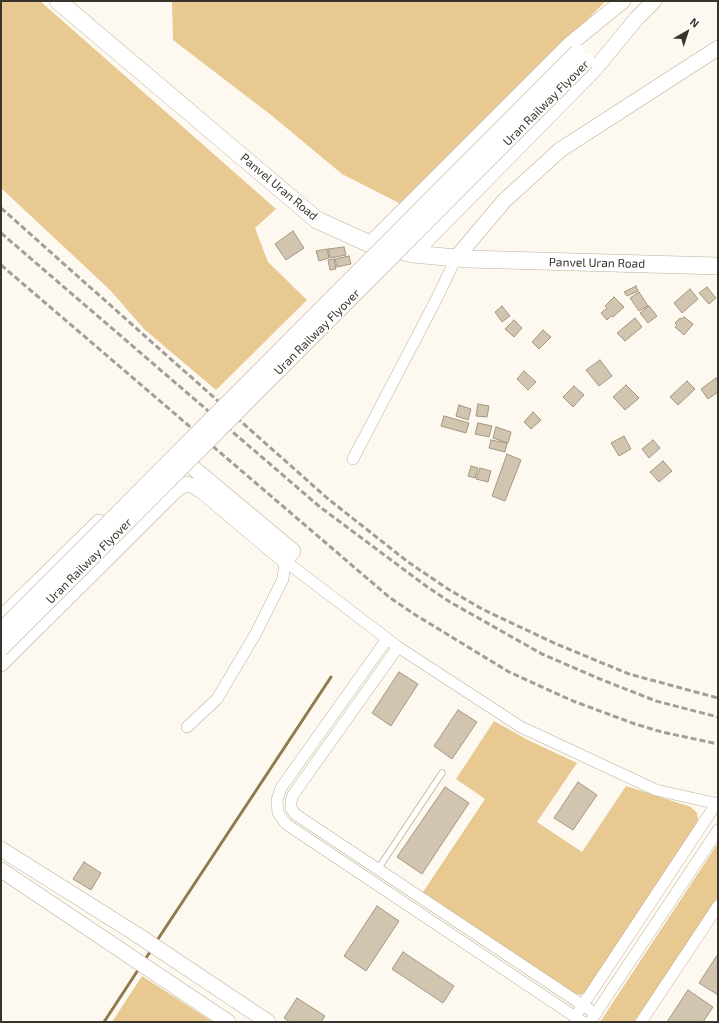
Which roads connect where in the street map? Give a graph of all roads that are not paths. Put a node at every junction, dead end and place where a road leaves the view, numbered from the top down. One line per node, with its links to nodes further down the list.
1 (58, 1): 7 (main road, Panvel Uran Road)
2 (654, 1): 4 (main road)
3 (622, 2): 6 (main road, Uran Railway Flyover); 7 (main road)
4 (637, 18): 6 (main road, Uran Railway Flyover); 8 (main road)
5 (718, 48): 9 (main road)
6 (582, 56): 14 (main road, Uran Railway Flyover, bridge); 17 (main road, Uran Railway Flyover, bridge)
7 (370, 244): 8 (main road, Panvel Uran Road)
8 (413, 254): 9 (main road, Panvel Uran Road)
9 (456, 258): 10 (main road, Panvel Uran Road); 11 (street)
10 (718, 266)
11 (353, 459)
12 (289, 556): 13 (main road); 15 (street); 18 (main road); 19 (street)
13 (1, 618)
14 (1, 630)
15 (387, 639): 16 (street); 29 (street)
16 (398, 647): 21 (street); 24 (street)
17 (1, 649)
18 (1, 664)
19 (187, 727)
20 (442, 773): 24 (lane)
21 (717, 804): 27 (street)
22 (718, 830): 28 (street)
23 (1, 849): 31 (main road)
24 (378, 869): 27 (street)
25 (1, 870): 30 (main road)
26 (718, 906): 32 (street)
27 (583, 1006): 28 (street); 29 (street)
28 (593, 1018)
29 (577, 1020)
30 (228, 1022)
31 (268, 1022)
32 (641, 1022)

